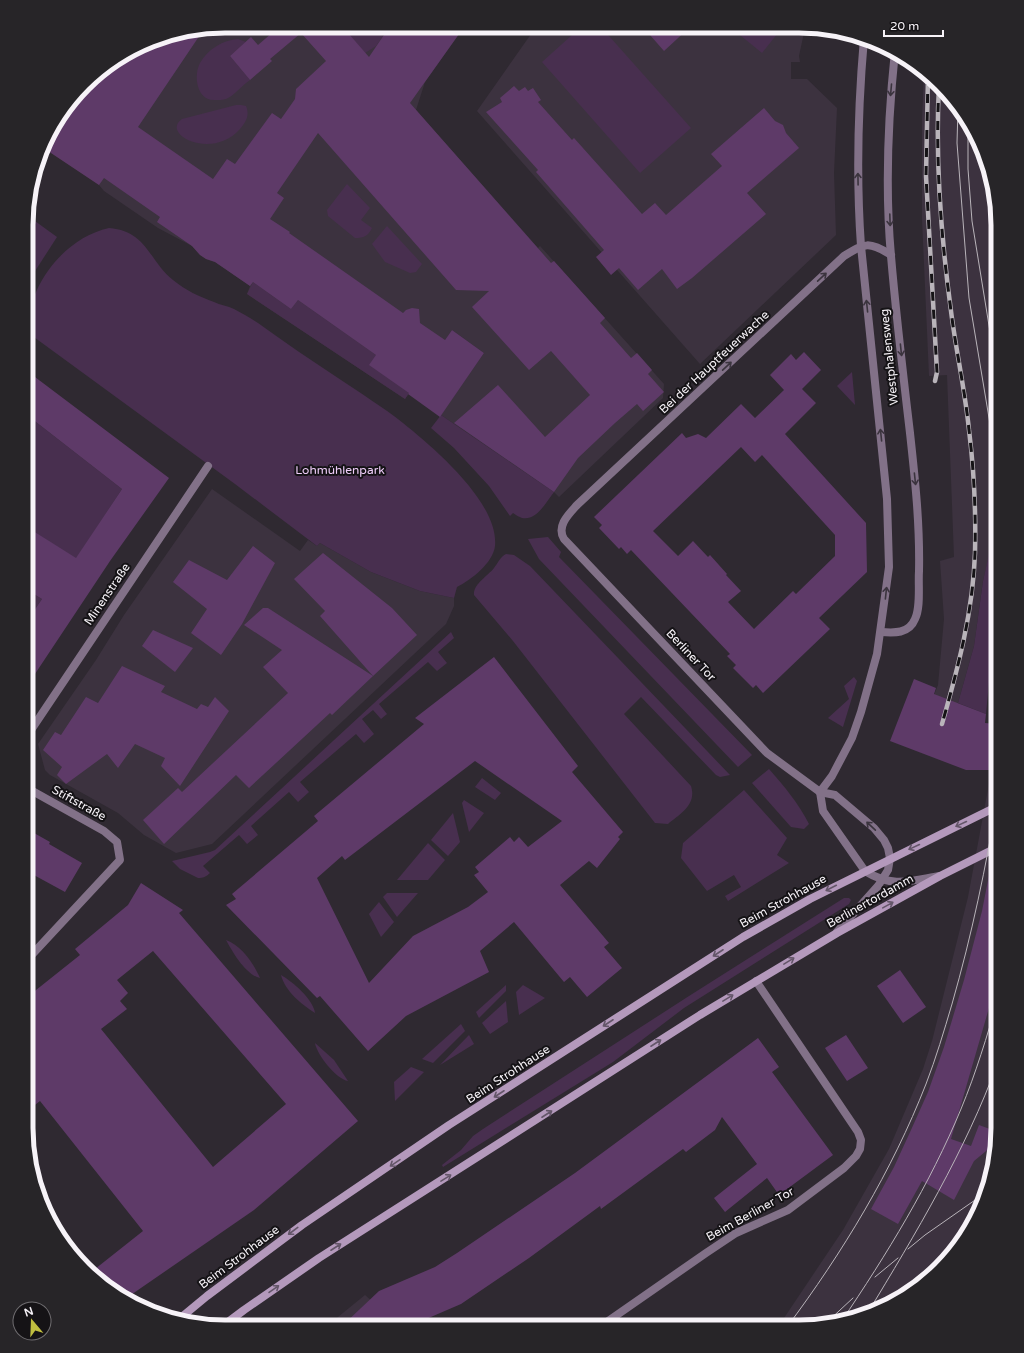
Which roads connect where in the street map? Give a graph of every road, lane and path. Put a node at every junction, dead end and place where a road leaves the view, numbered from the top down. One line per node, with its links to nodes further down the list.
1 (863, 44): 3 (street, Westphalensweg, one-way to 1)
2 (893, 58): 4 (street, Westphalensweg, one-way to 4)
3 (861, 246): 4 (street); 6 (street, Bei der Hauptfeuerwache, one-way to 3); 7 (street, Westphalensweg, one-way to 3)
4 (891, 255): 7 (street, Westphalensweg, one-way to 7)
5 (208, 466): 8 (street, Minenstraße)
6 (563, 522): 10 (street, Berliner Tor)
7 (881, 632): 10 (street, Westphalensweg)
8 (33, 727)
9 (33, 791): 18 (street, Stiftstraße)
10 (820, 792): 13 (street, Berliner Tor, one-way to 10); 14 (street)
11 (991, 810): 13 (main road, one-way to 13)
12 (991, 851): 15 (main road, Berlinertordamm)
13 (890, 858): 14 (main road); 16 (street)
14 (865, 871): 16 (street); 20 (main road, Beim Strohhause, one-way to 20)
15 (940, 876): 16 (street); 17 (main road, Berlinertordamm, one-way to 15)
16 (882, 879): 17 (street)
17 (837, 933): 19 (main road, Berlinertordamm, one-way to 17)
18 (33, 953)
19 (756, 981): 21 (main road, one-way to 19); 22 (street, Beim Berliner Tor)
20 (184, 1315)
21 (231, 1320)
22 (610, 1320)

